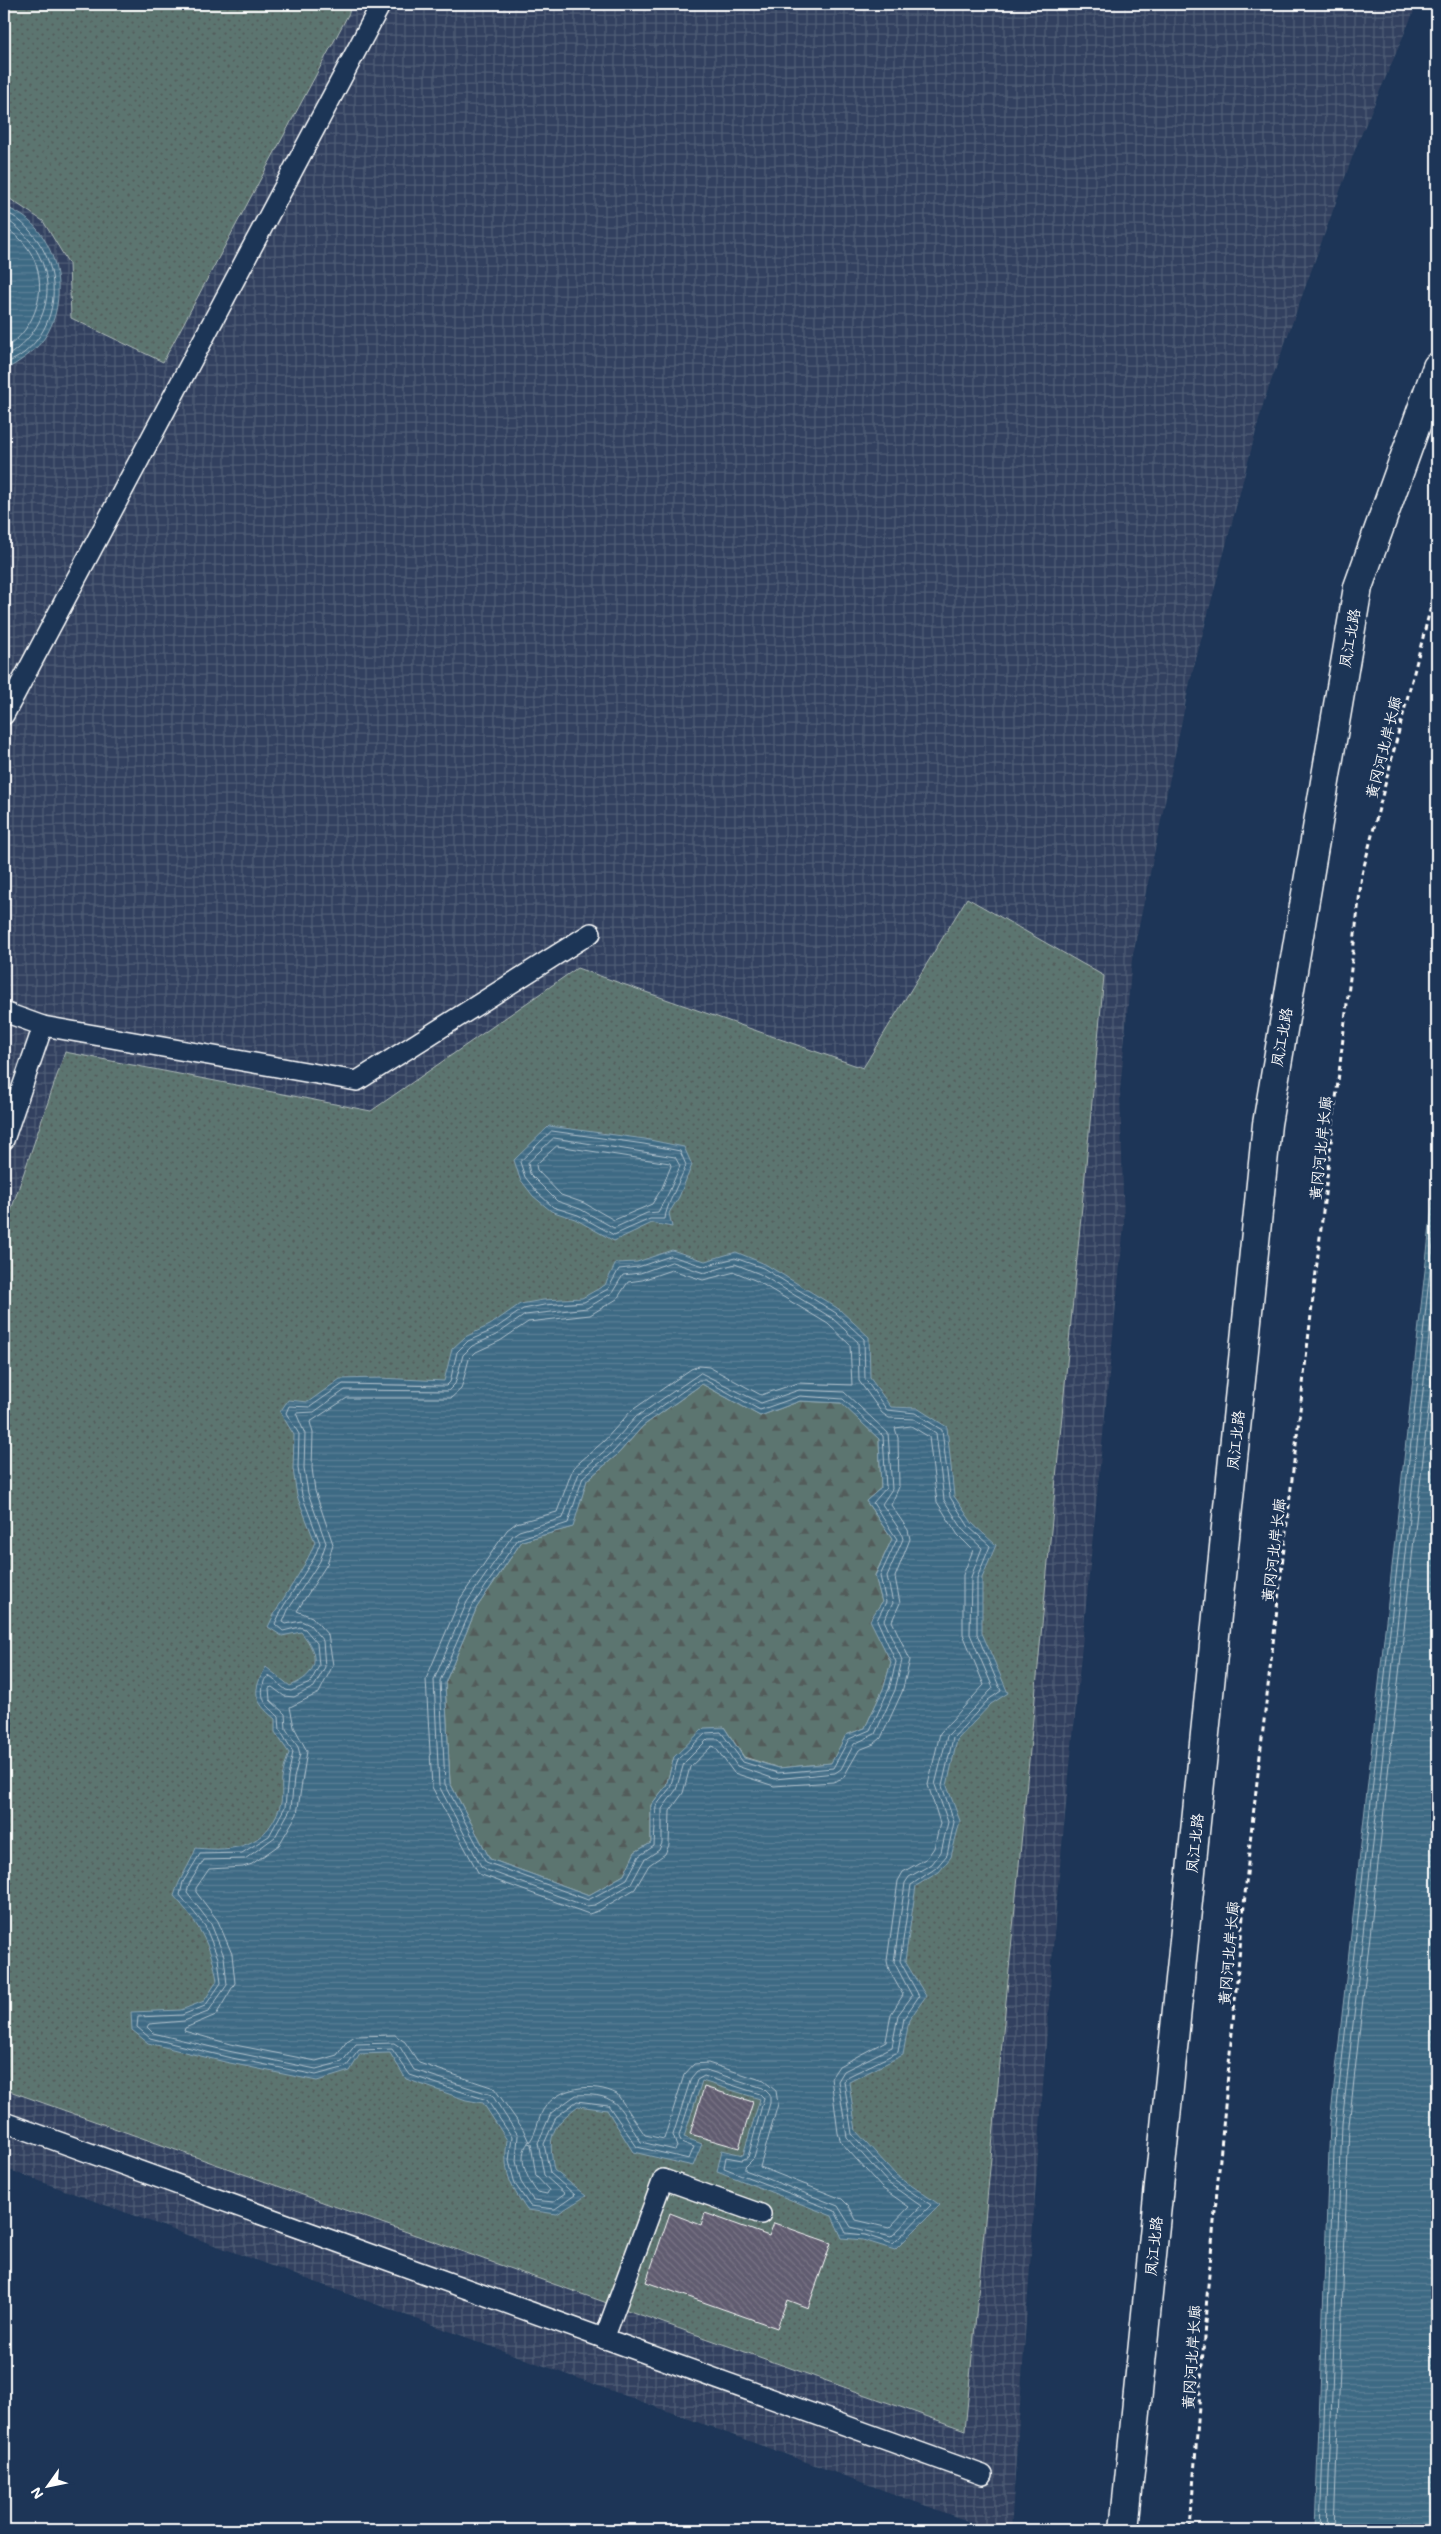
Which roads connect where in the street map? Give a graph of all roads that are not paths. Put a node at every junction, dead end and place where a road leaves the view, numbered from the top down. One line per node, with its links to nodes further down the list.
1 (381, 4): 3 (lane)
2 (1437, 367): 12 (main road, 凤江北路)
3 (4, 715)
4 (591, 933): 6 (lane)
5 (4, 1012): 6 (lane)
6 (43, 1026): 7 (lane)
7 (4, 1140)
8 (4, 2122): 10 (lane)
9 (761, 2214): 10 (lane)
10 (604, 2339): 11 (lane)
11 (983, 2475)
12 (1124, 2530)

